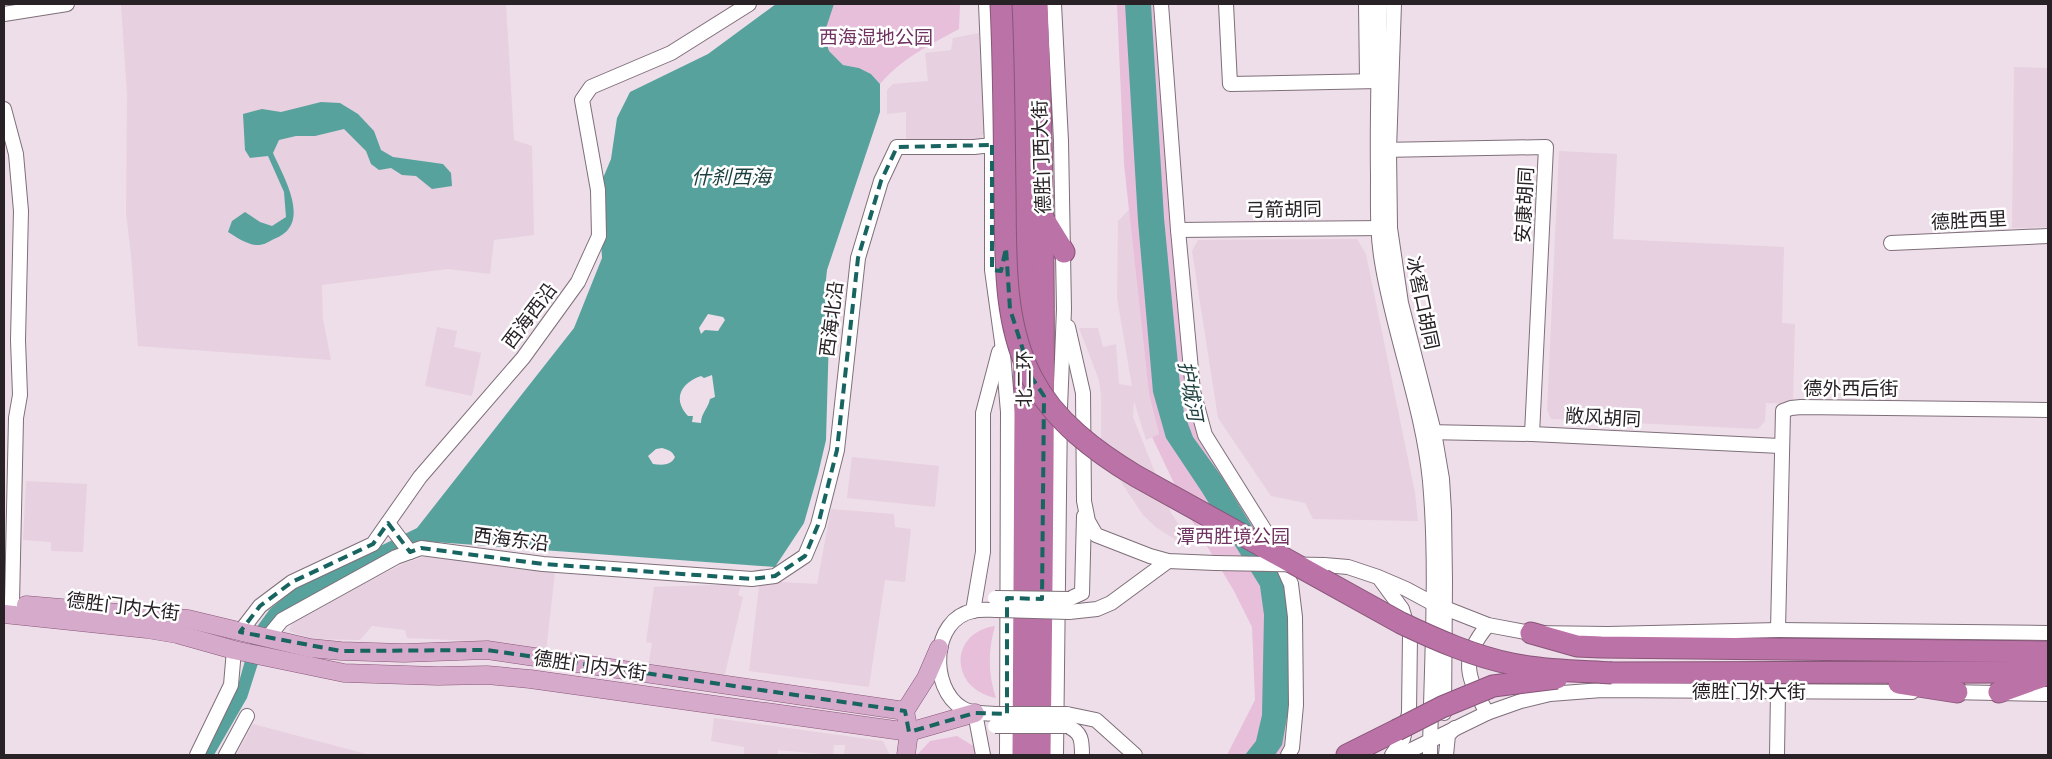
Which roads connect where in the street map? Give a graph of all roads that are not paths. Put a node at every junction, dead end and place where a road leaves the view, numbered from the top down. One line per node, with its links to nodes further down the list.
1 (67, 4): 14 (street)
2 (750, 4): 36 (street, 西海西沿)
3 (986, 4): 17 (street, 德胜门西大街)
4 (1001, 4): 55 (highway, bridge)
5 (1008, 4): 22 (street, 德胜门西大街)
6 (1019, 4): 19 (highway, 北二环)
7 (1038, 4): 20 (highway, 北二环)
8 (1054, 4): 26 (street, 德胜门西大街)
9 (1161, 4): 23 (street)
10 (1226, 4): 15 (street)
11 (1366, 4): 15 (street)
12 (1380, 4): 15 (street, 冰窖口胡同)
13 (1394, 4): 18 (street, 冰窖口胡同)
14 (4, 14)
15 (1373, 80): 18 (street, 冰窖口胡同)
16 (4, 109): 31 (street)
17 (992, 145): 27 (street, 德胜门西大街); 40 (street, 西海北沿)
18 (1383, 150): 21 (street, 冰窖口胡同); 33 (street, 安康胡同)
19 (1025, 192): 22 (highway); 76 (highway, 北二环)
20 (1043, 218): 26 (highway); 77 (highway, 北二环)
21 (1384, 228): 23 (street, 弓箭胡同); 32 (street, 冰窖口胡同)
22 (1010, 230): 27 (street, 德胜门西大街)
23 (1178, 230): 81 (street)
24 (2048, 236): 25 (street, 德胜西里)
25 (1891, 243)
26 (1064, 252): 28 (street, 德胜门西大街)
27 (994, 299): 29 (street, 德胜门西大街)
28 (1064, 309): 35 (street); 78 (street)
29 (1002, 342): 38 (street); 75 (street, 德胜门西大街)
30 (2048, 410): 34 (street, 德外西后街)
31 (10, 418): 45 (street)
32 (1428, 432): 33 (street, 敞风胡同); 44 (street, 冰窖口胡同)
33 (1532, 434): 34 (street, 敞风胡同)
34 (1782, 446): 48 (street, 德外西后街)
35 (1084, 500): 39 (street); 43 (street)
36 (390, 527): 37 (street); 51 (street, 西海西沿)
37 (408, 550): 40 (street, 西海东沿); 53 (street, 西海东沿)
38 (983, 552): 42 (street); 46 (street)
39 (1168, 561): 41 (street, bridge); 43 (street)
40 (775, 576)
41 (1378, 577): 44 (street); 83 (street)
42 (995, 604): 43 (street, bridge); 46 (street)
43 (1069, 605)
44 (1439, 606): 47 (street); 70 (street, 冰窖口胡同)
45 (7, 609): 51 (main road, 德胜门内大街); 51 (main road, 德胜门内大街)
46 (973, 611): 52 (street)
47 (1488, 624): 49 (street); 64 (street)
48 (1778, 630): 49 (street); 50 (street)
49 (1531, 633): 54 (highway)
50 (2048, 633)
51 (236, 642): 53 (main road); 71 (street)
52 (939, 648): 62 (main road); 63 (street)
53 (266, 649): 62 (main road, 德胜门内大街); 69 (main road, 德胜门内大街)
54 (2048, 652)
55 (1612, 673): 56 (highway, 德胜门外大街); 82 (highway, bridge)
56 (1830, 673): 57 (highway, 德胜门外大街); 59 (highway)
57 (2048, 673): 60 (highway)
58 (1778, 692): 59 (street, 德胜门外大街); 64 (street, 德胜门外大街); 87 (street)
59 (1957, 692): 60 (street, 德胜门外大街)
60 (1999, 692): 61 (street, 德胜门外大街)
61 (2048, 694)
62 (905, 711): 69 (main road)
63 (975, 713): 66 (street); 69 (main road); 74 (street)
64 (1487, 713): 68 (street, 德胜门外大街)
65 (247, 716): 72 (street)
66 (995, 720): 67 (street, bridge); 74 (street)
67 (1067, 720): 79 (street); 80 (street)
68 (1455, 727): 70 (street, 德胜门外大街); 86 (street)
69 (909, 732): 73 (main road)
70 (1430, 740): 84 (street, 德胜门外大街); 85 (street, 冰窖口胡同)
71 (197, 755)
72 (226, 755)
73 (906, 755)
74 (983, 755)
75 (1007, 755)
76 (1023, 755)
77 (1040, 755)
78 (1056, 755)
79 (1082, 755)
80 (1135, 755)
81 (1288, 755)
82 (1347, 755)
83 (1392, 755)
84 (1401, 755)
85 (1430, 755)
86 (1446, 755)
87 (1777, 755)

